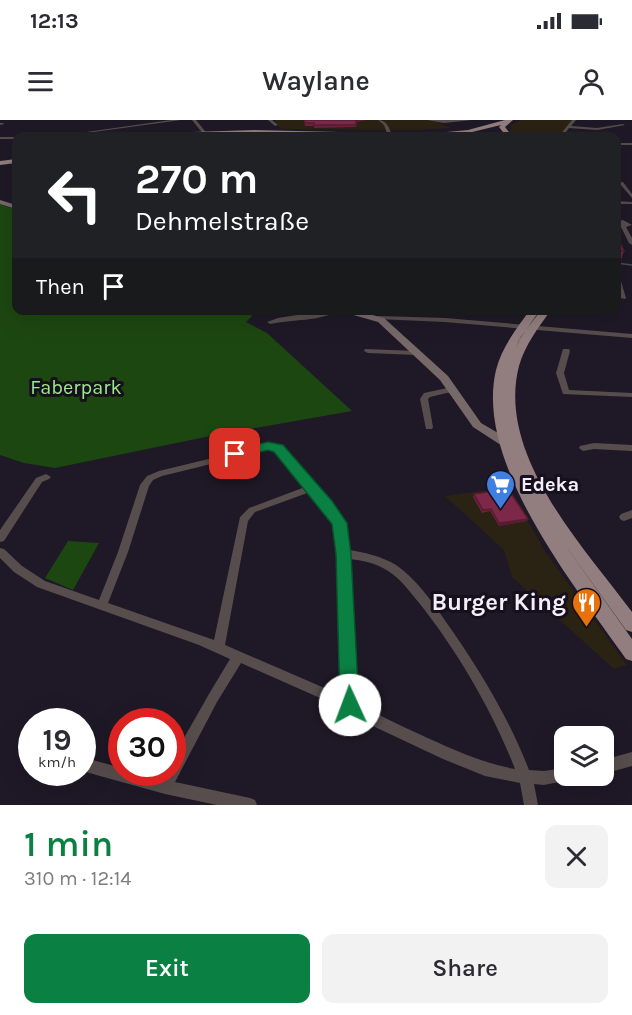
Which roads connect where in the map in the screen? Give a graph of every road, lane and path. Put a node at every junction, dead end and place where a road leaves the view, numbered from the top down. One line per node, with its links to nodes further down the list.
1 (179, 120): 12 (street)
2 (194, 120): 17 (street)
3 (270, 120): 9 (street)
4 (380, 120): 20 (street)
5 (429, 120): 13 (street)
6 (498, 120): 13 (main road); 14 (main road)
7 (574, 120): 11 (street)
8 (508, 121): 14 (main road)
9 (276, 125)
10 (622, 125): 11 (street)
11 (568, 127): 23 (street)
12 (119, 128): 15 (street); 16 (street)
13 (472, 128): 14 (main road); 21 (main road)
14 (493, 131): 22 (main road)
15 (97, 132)
16 (125, 132)
17 (204, 132)
18 (250, 132): 19 (main road)
19 (301, 132)
20 (388, 132)
21 (435, 132)
22 (498, 132)
23 (564, 132)
24 (621, 183): 25 (street)
25 (632, 197)
26 (621, 224): 27 (street)
27 (632, 243)
28 (319, 315): 33 (street)
29 (364, 315): 32 (main road)
30 (533, 315): 34 (main road)
31 (540, 315): 34 (main road)
32 (379, 318): 34 (street); 38 (main road)
33 (270, 322)
34 (527, 327): 35 (street); 42 (main road); 45 (main road)
35 (632, 336)
36 (368, 351): 38 (street)
37 (566, 351): 40 (street)
38 (417, 353): 39 (main road)
39 (452, 388): 41 (street); 42 (main road)
40 (632, 395)
41 (429, 427)
42 (503, 440): 45 (main road); 49 (main road)
43 (583, 448): 44 (street)
44 (632, 448)
45 (522, 461): 52 (main road)
46 (46, 477): 48 (street)
47 (311, 488): 51 (street); 53 (street); 55 (street)
48 (0, 538)
49 (561, 551): 52 (main road); 56 (main road)
50 (0, 552): 53 (street)
51 (344, 554): 58 (street); 63 (street)
52 (587, 564): 54 (main road)
53 (102, 605): 55 (street)
54 (632, 625)
55 (218, 648): 57 (street)
56 (632, 653)
57 (238, 657): 58 (street); 64 (street)
58 (350, 705): 63 (street)
59 (630, 764): 60 (street)
60 (614, 766)
61 (96, 768): 64 (street)
62 (554, 776): 63 (street)
63 (525, 777): 66 (street)
64 (165, 787): 65 (street)
65 (250, 805)
66 (531, 805)

